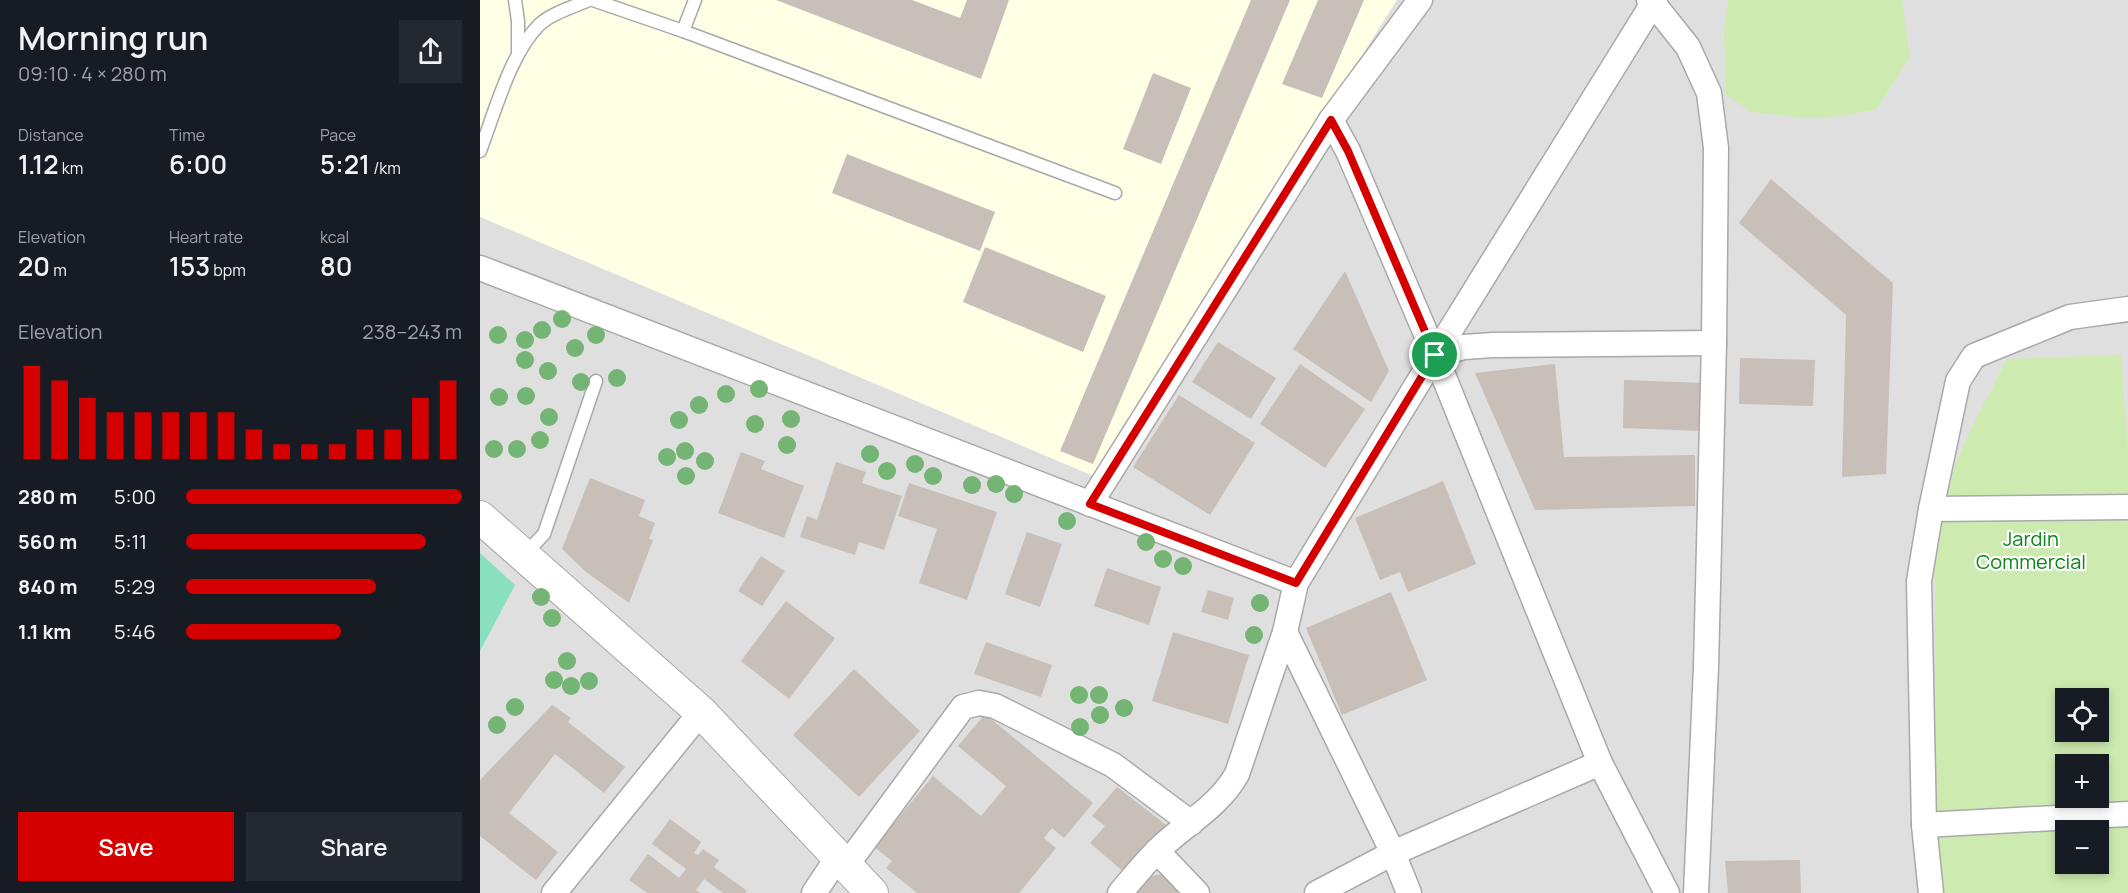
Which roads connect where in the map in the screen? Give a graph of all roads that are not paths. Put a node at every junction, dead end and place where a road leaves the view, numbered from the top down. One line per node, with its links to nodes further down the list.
1 (515, 0): 8 (lane)
2 (589, 0): 8 (lane)
3 (593, 0): 7 (lane)
4 (695, 0): 7 (lane)
5 (1420, 0): 9 (street)
6 (1652, 1): 14 (street); 15 (street)
7 (683, 31): 11 (lane)
8 (518, 53): 10 (lane)
9 (1331, 120): 15 (street); 17 (street)
10 (480, 151)
11 (1115, 194)
12 (480, 268): 17 (street)
13 (2128, 309): 19 (street)
14 (1714, 343): 15 (street); 40 (street)
15 (1435, 355): 22 (street); 25 (street)
16 (596, 381): 21 (lane)
17 (1090, 504): 22 (street)
18 (2128, 507): 19 (street)
19 (1931, 509): 28 (street)
20 (480, 517): 21 (street)
21 (523, 555): 24 (street)
22 (1296, 583): 23 (street)
23 (1285, 632): 27 (street); 30 (street)
24 (700, 712): 31 (street); 32 (street)
25 (1600, 763): 30 (street); 39 (street)
26 (2128, 814): 28 (street)
27 (1191, 823): 29 (street); 31 (street)
28 (1924, 825): 41 (street)
29 (1157, 851): 35 (street); 36 (street)
30 (1393, 853): 37 (street); 38 (street)
31 (842, 861): 33 (street); 34 (street)
32 (554, 893)
33 (814, 893)
34 (872, 893)
35 (1120, 893)
36 (1197, 893)
37 (1317, 893)
38 (1409, 893)
39 (1667, 893)
40 (1696, 893)
41 (1931, 893)

